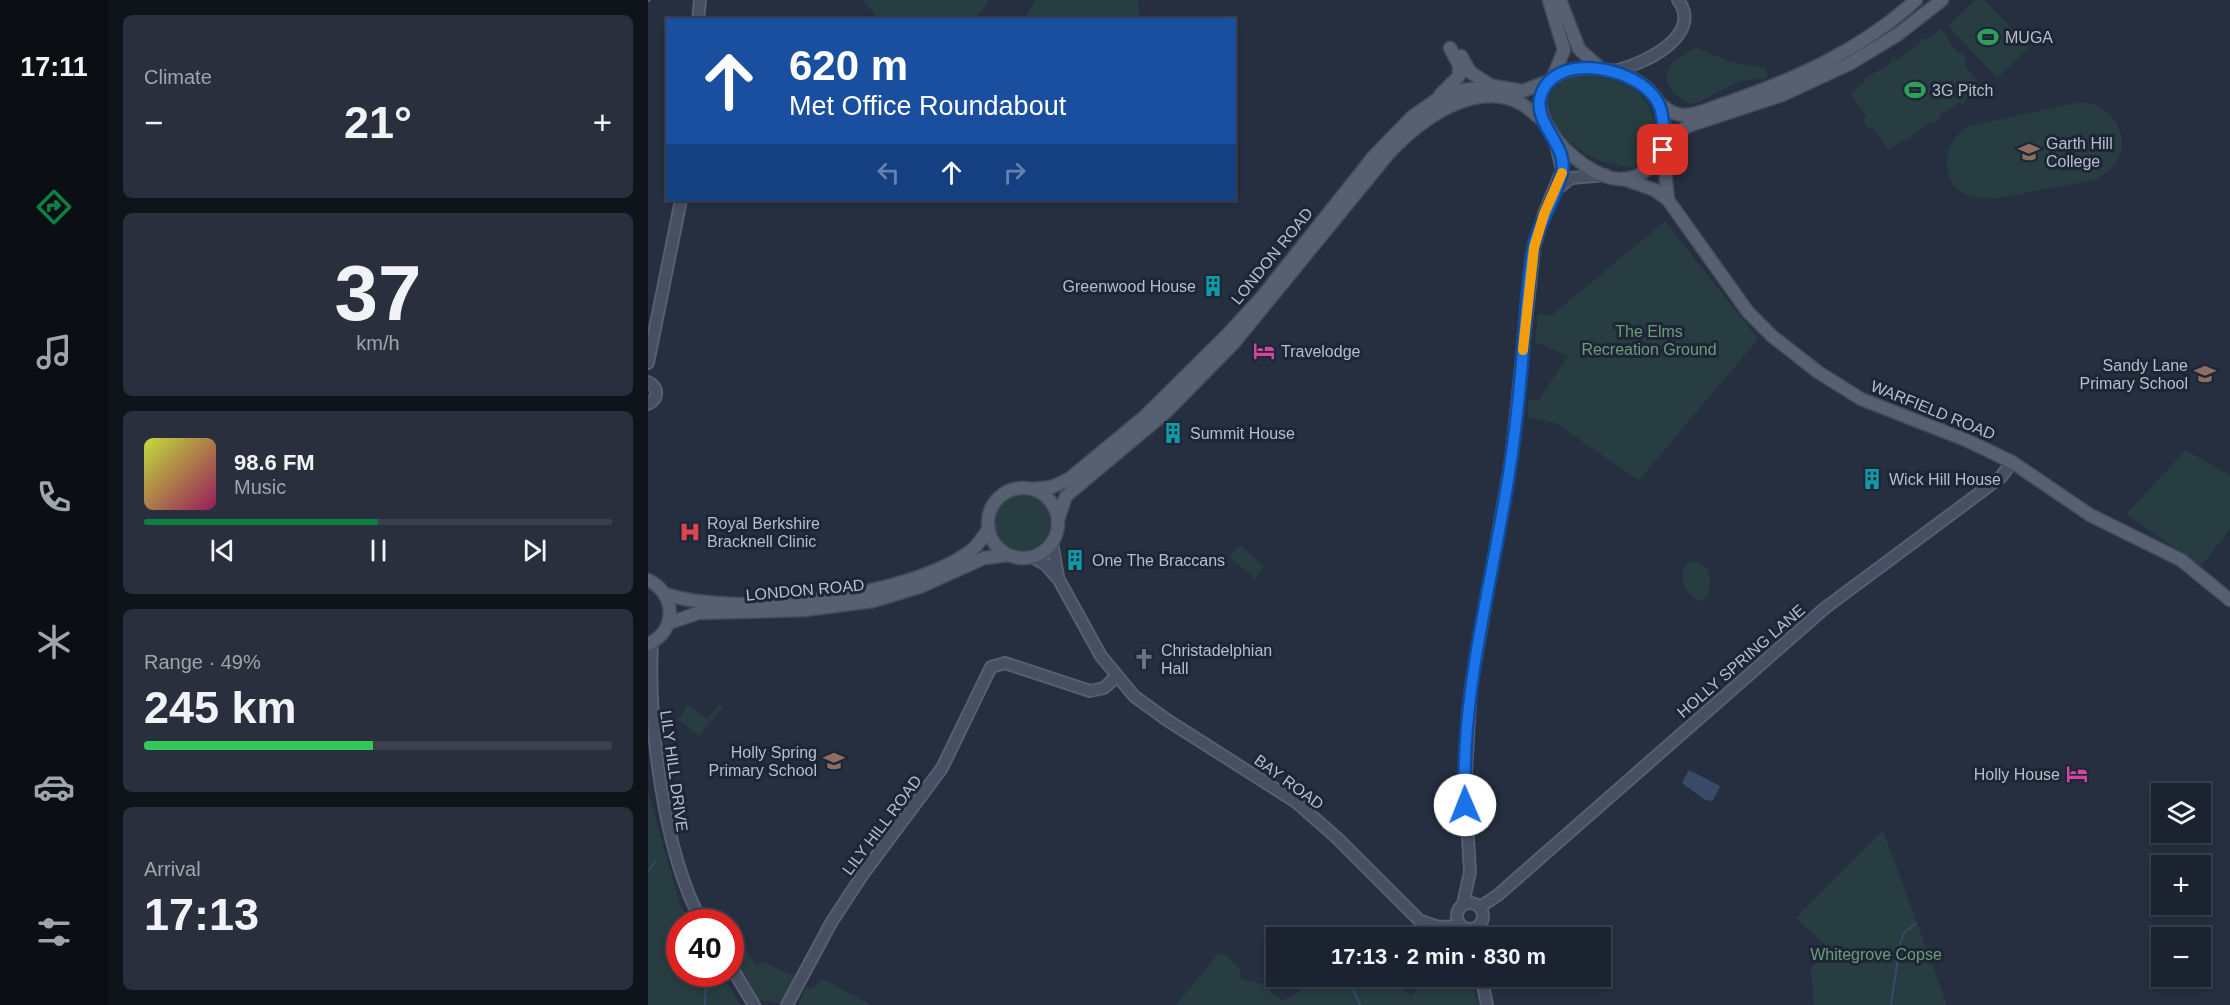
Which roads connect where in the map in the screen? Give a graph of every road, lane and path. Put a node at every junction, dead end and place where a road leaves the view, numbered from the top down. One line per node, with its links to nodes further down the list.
1 (700, 0): 7 (street)
2 (1549, 0): 9 (main road)
3 (1560, 0): 8 (main road)
4 (1916, 0): 12 (main road)
5 (1942, 0): 15 (main road)
6 (1681, 4): 8 (street)
7 (699, 18)
8 (1606, 70): 9 (main road); 12 (main road)
9 (1551, 79): 10 (main road, LONDON ROAD); 13 (main road)
10 (1493, 86): 11 (main road, LONDON ROAD); 11 (main road)
11 (1432, 102): 25 (main road, LONDON ROAD)
12 (1658, 102): 15 (main road)
13 (1544, 122): 14 (main road); 26 (main road, LONDON ROAD)
14 (1554, 136): 16 (main road); 18 (street)
15 (1663, 150): 17 (main road); 19 (main road, WARFIELD ROAD)
16 (1606, 175): 17 (main road); 18 (street)
17 (1624, 179): 19 (main road, WARFIELD ROAD)
18 (1555, 192): 39 (street)
19 (1668, 200): 24 (main road, WARFIELD ROAD)
20 (681, 201): 21 (street)
21 (648, 363)
22 (648, 382): 23 (street)
23 (648, 404)
24 (2012, 462): 34 (main road, WARFIELD ROAD); 40 (street, HOLLY SPRING LANE)
25 (1032, 489): 26 (main road); 27 (main road)
26 (1058, 520): 28 (main road)
27 (988, 528): 29 (main road); 33 (main road, LONDON ROAD)
28 (1052, 542): 30 (main road); 32 (street, BAY ROAD)
29 (1008, 555): 30 (main road); 35 (main road, LONDON ROAD)
30 (1032, 557): 32 (street, BAY ROAD)
31 (648, 580): 33 (main road)
32 (1059, 580): 37 (street, BAY ROAD)
33 (665, 594): 35 (main road)
34 (2230, 600)
35 (669, 623): 36 (main road)
36 (650, 643): 38 (street, LILY HILL DRIVE)
37 (1116, 677): 46 (street, BAY ROAD); 54 (street, LILY HILL ROAD)
38 (648, 688): 43 (street, LILY HILL DRIVE)
39 (1470, 884): 41 (street); 42 (street)
40 (1498, 895): 42 (street, HOLLY SPRING LANE); 45 (street, HOLLY SPRING LANE)
41 (1463, 904): 42 (street); 44 (street)
42 (1477, 905): 45 (street)
43 (695, 909)
44 (1456, 915): 46 (street); 48 (street)
45 (1481, 922): 49 (street); 50 (street)
46 (1432, 925): 47 (street)
47 (1443, 927)
48 (1464, 927)
49 (1473, 927)
50 (1481, 927)
51 (743, 987): 53 (street)
52 (1483, 987): 55 (street)
53 (754, 1005)
54 (787, 1005)
55 (1487, 1005)

